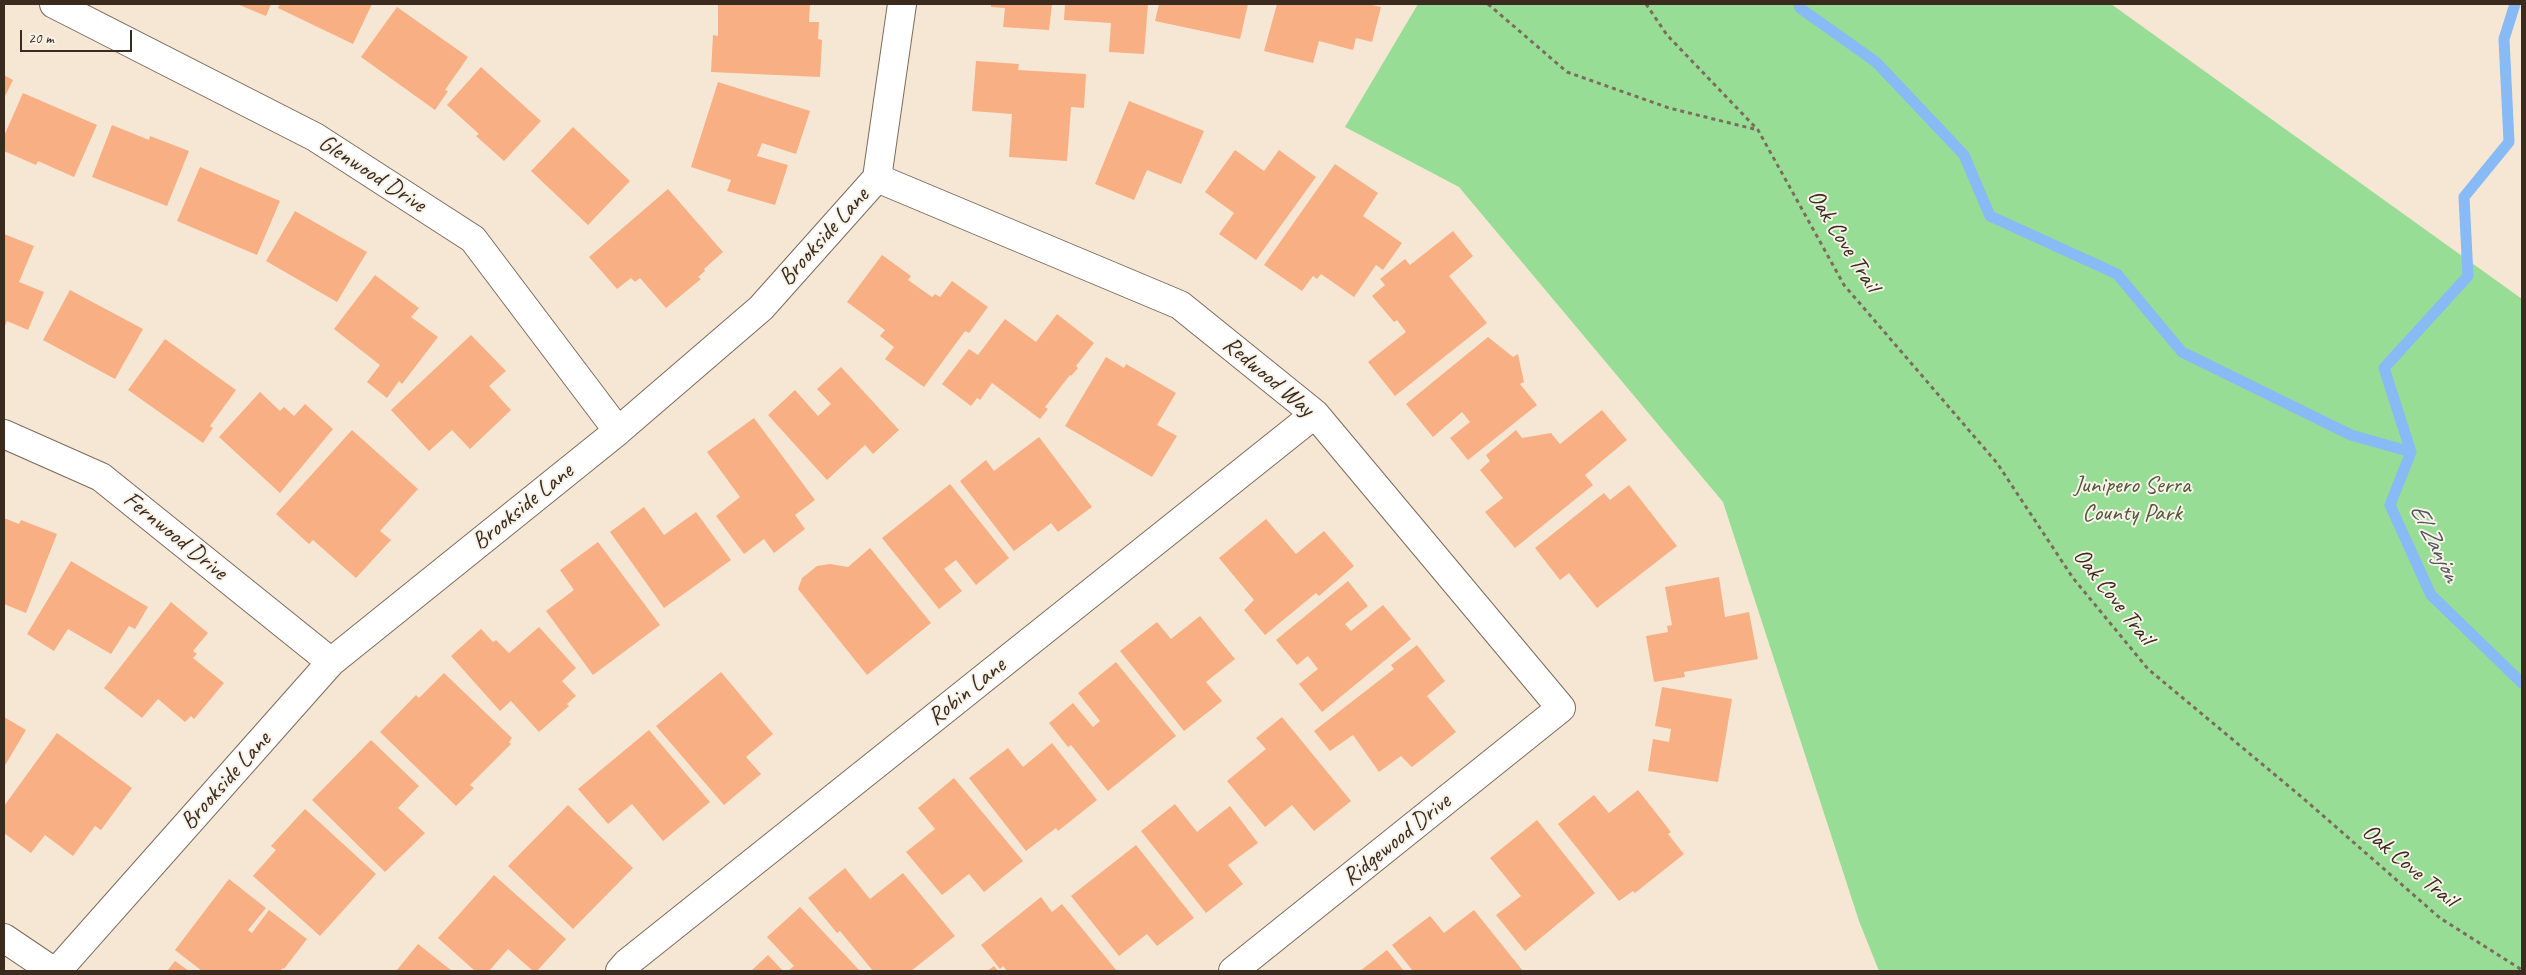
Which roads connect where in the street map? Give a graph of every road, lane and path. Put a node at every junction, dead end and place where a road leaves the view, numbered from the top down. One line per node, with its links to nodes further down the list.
1 (54, 4): 8 (street, Glenwood Drive)
2 (902, 4): 6 (street, Brookside Lane)
3 (1488, 4): 5 (path)
4 (1646, 4): 5 (path, Oak Cove Trail)
5 (1758, 130): 13 (path, Oak Cove Trail)
6 (877, 178): 7 (street, Redwood Way); 8 (street, Brookside Lane)
7 (1315, 414): 11 (street, Redwood Way); 16 (street, Robin Lane)
8 (618, 431): 10 (street, Brookside Lane)
9 (4, 434): 10 (street, Fernwood Drive)
10 (331, 662): 15 (street, Brookside Lane)
11 (1562, 708): 17 (street, Ridgewood Drive)
12 (4, 938): 14 (street)
13 (2522, 970)
14 (53, 971)
15 (57, 971)
16 (620, 971)
17 (1233, 971)

